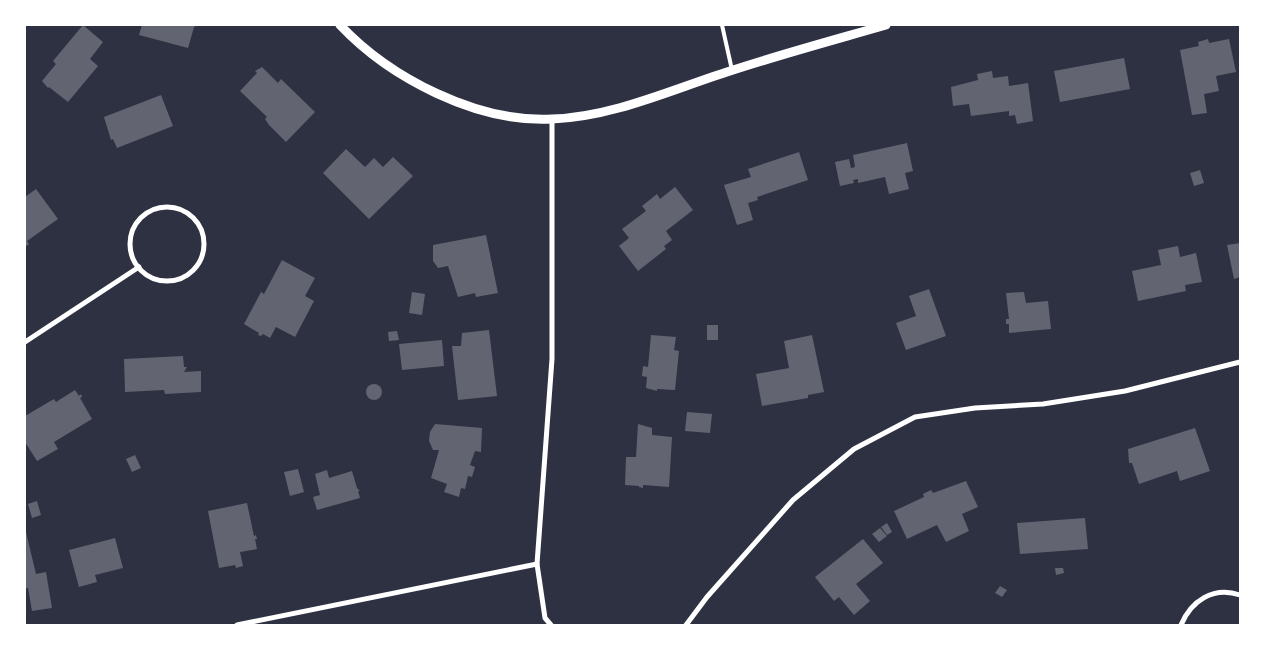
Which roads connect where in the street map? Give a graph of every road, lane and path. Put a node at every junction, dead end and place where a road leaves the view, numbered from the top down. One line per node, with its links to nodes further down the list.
1 (340, 25): 5 (street)
2 (722, 25): 4 (lane)
3 (886, 25): 4 (street)
4 (732, 70): 5 (street)
5 (552, 120): 9 (street)
6 (139, 267): 6 (street); 7 (street)
7 (25, 342)
8 (1240, 362): 13 (street)
9 (537, 564): 11 (street); 12 (street)
10 (1240, 595): 14 (street)
11 (237, 625)
12 (551, 625)
13 (686, 625)
14 (1181, 625)

